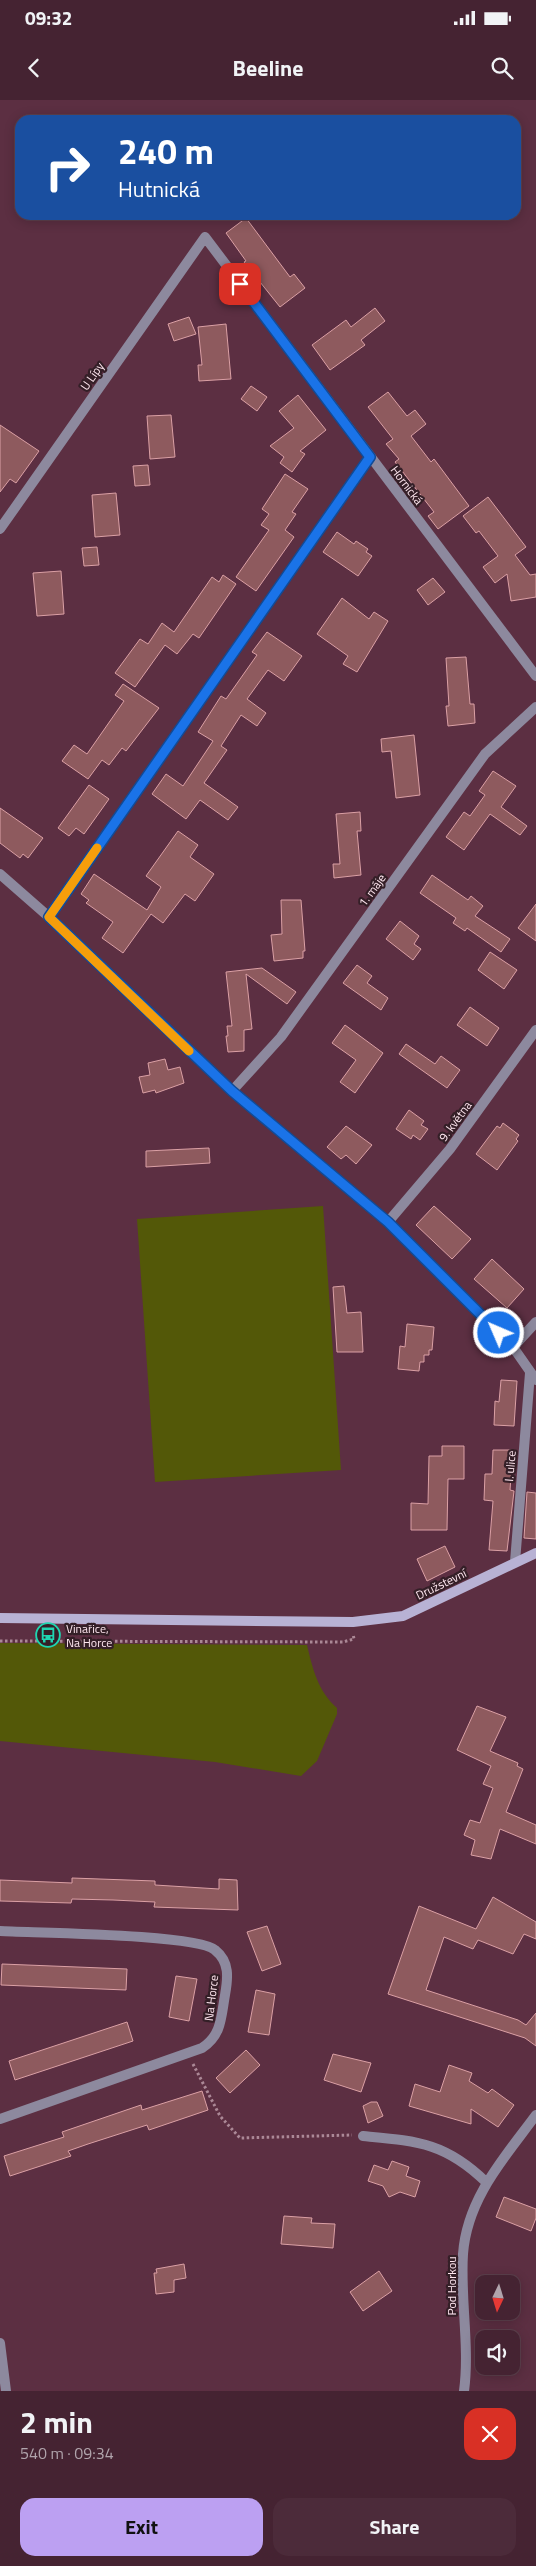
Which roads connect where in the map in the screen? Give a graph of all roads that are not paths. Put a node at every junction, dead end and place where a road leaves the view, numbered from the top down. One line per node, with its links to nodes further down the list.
1 (205, 237): 2 (street, Hornická); 3 (street, U Lípy)
2 (370, 457): 4 (street, Hornická); 7 (street)
3 (0, 530)
4 (536, 676)
5 (536, 707): 9 (street, 1. máje)
6 (0, 874): 7 (street)
7 (49, 917): 9 (street)
8 (536, 1030): 10 (street, 9. května)
9 (232, 1091): 10 (street)
10 (388, 1222): 12 (street)
11 (536, 1322): 12 (street)
12 (513, 1347): 13 (street)
13 (533, 1376): 15 (street, I. ulice)
14 (536, 1554): 15 (main road, Družstevní)
15 (515, 1562): 16 (main road, Družstevní)
16 (0, 1618)
17 (0, 1931): 19 (street, Na Horce)
18 (536, 2115): 21 (street, Pod Horkou)
19 (0, 2119)
20 (363, 2136): 21 (street)
21 (486, 2182): 24 (street, Pod Horkou)
22 (0, 2343): 23 (street)
23 (6, 2391)
24 (464, 2391)

